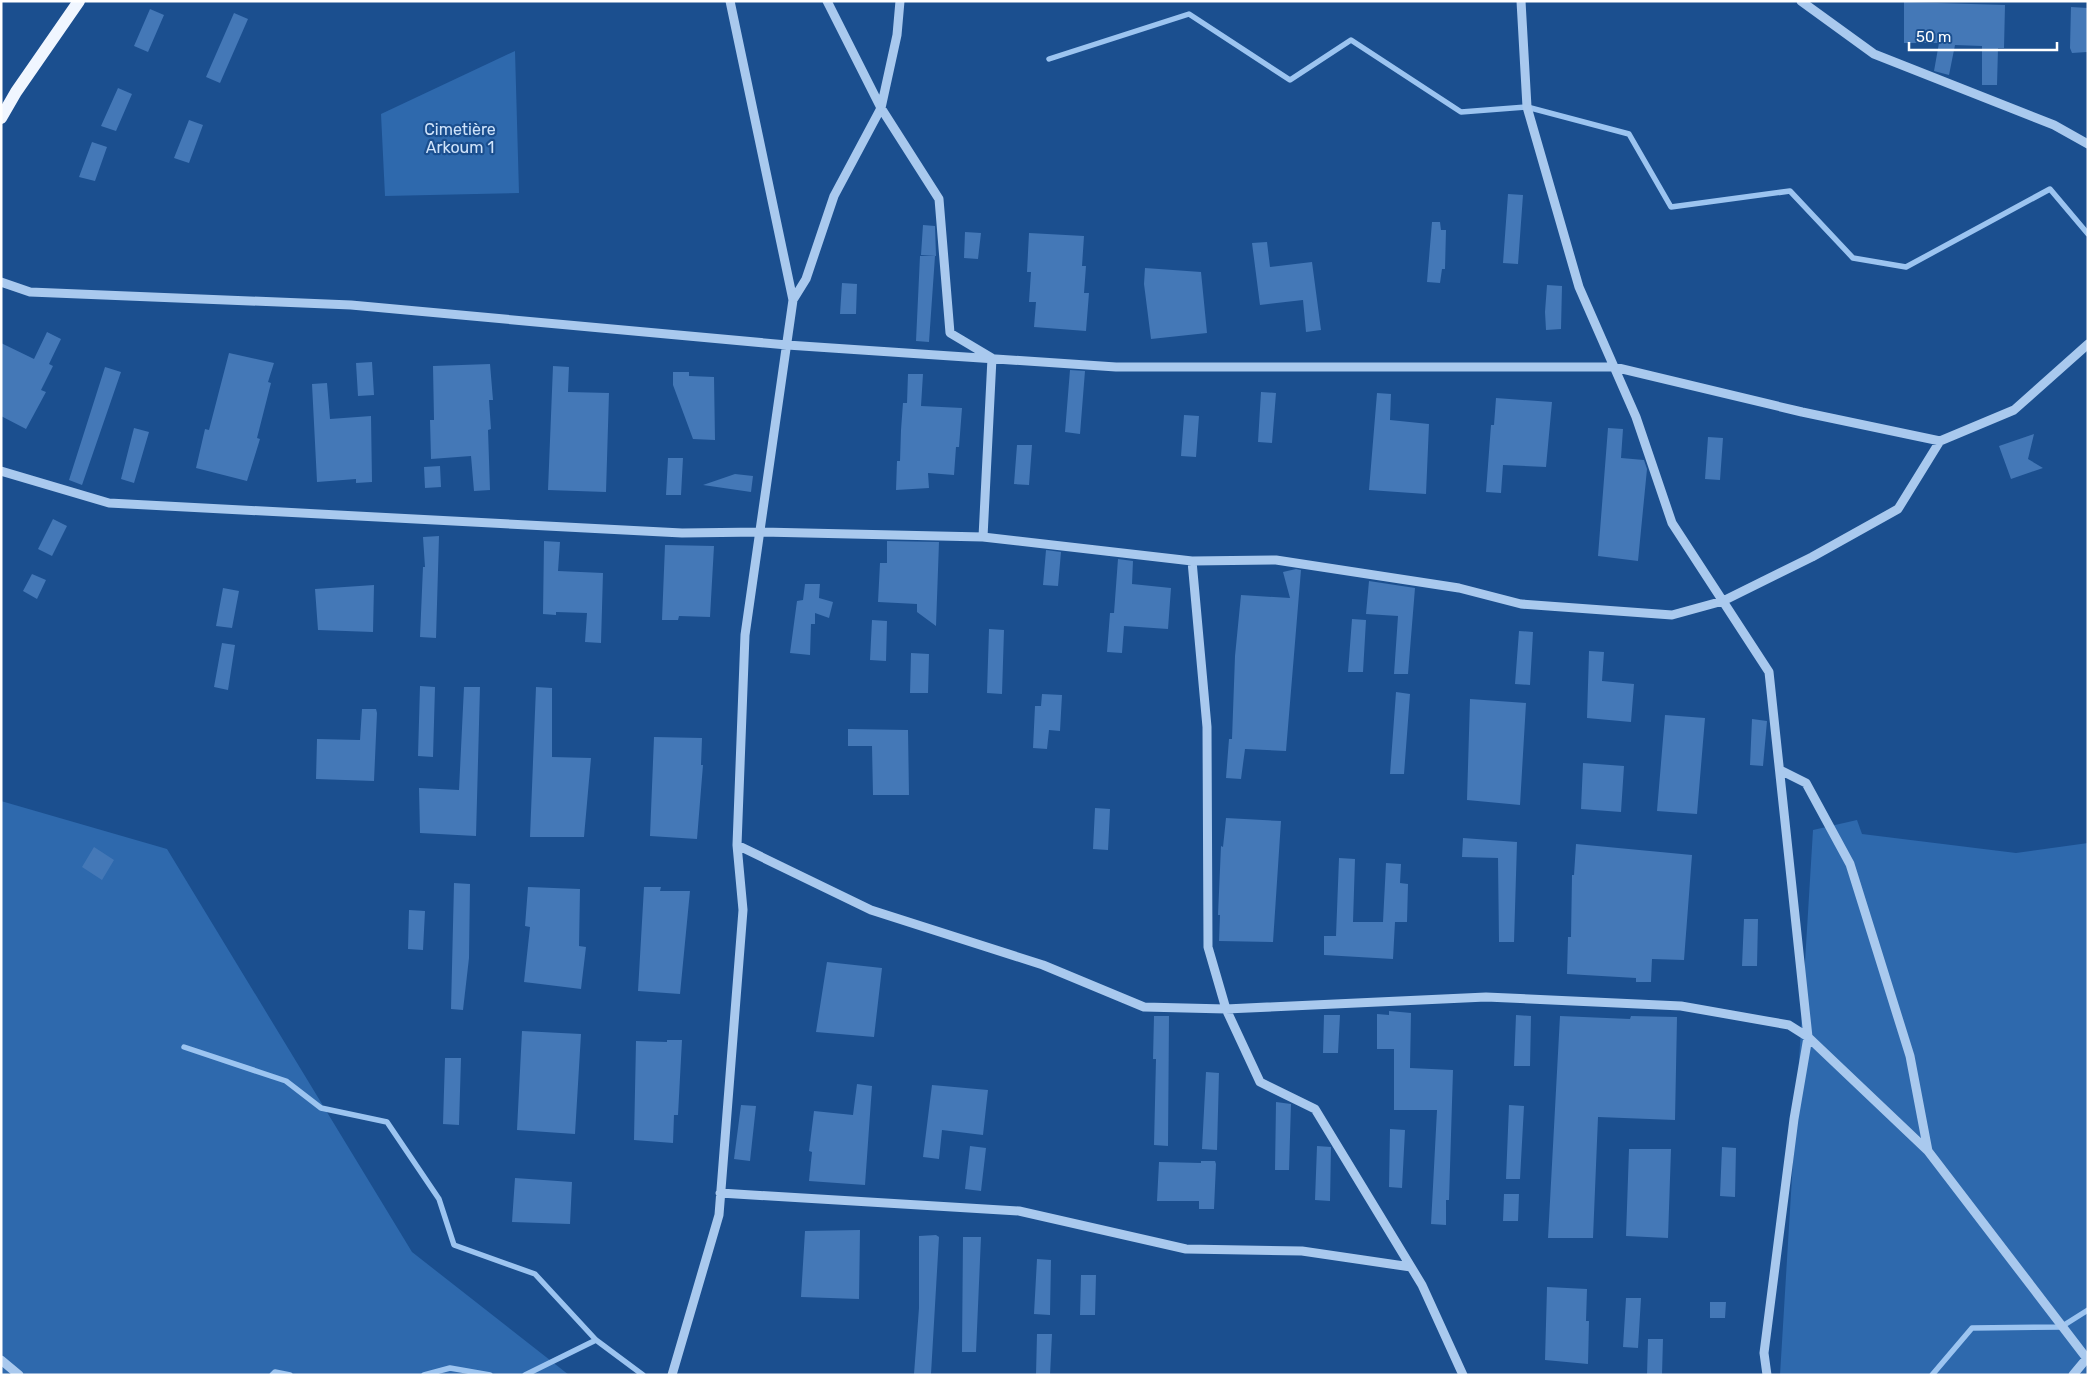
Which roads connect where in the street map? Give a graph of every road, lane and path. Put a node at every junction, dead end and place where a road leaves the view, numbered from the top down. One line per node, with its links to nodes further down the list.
1 (79, 1): 8 (main road)
2 (730, 1): 11 (street)
3 (827, 1): 7 (street)
4 (900, 1): 7 (street)
5 (1521, 1): 15 (street)
6 (1801, 1): 9 (street)
7 (881, 108): 11 (street); 14 (street)
8 (1, 118)
9 (2088, 144)
10 (1, 282): 13 (street)
11 (793, 300): 13 (street)
12 (2088, 344): 16 (street)
13 (787, 345): 14 (street); 18 (street)
14 (992, 358): 15 (street); 19 (street)
15 (1614, 366): 16 (street); 21 (street)
16 (1940, 441): 21 (street)
17 (1, 471): 18 (street)
18 (760, 532): 19 (street); 23 (street)
19 (983, 536): 20 (street)
20 (1192, 561): 21 (street); 24 (street)
21 (1723, 601): 22 (street)
22 (1780, 770): 25 (street); 26 (street)
23 (737, 845): 24 (street); 27 (street)
24 (1226, 1009): 25 (street); 28 (street)
25 (1808, 1038): 26 (street); 34 (street)
26 (1928, 1151): 29 (street)
27 (720, 1193): 28 (street); 32 (street)
28 (1411, 1267): 33 (street)
29 (2087, 1359): 35 (street)
30 (1, 1360): 31 (street)
31 (19, 1375)
32 (672, 1375)
33 (1463, 1375)
34 (1767, 1375)
35 (2073, 1375)

